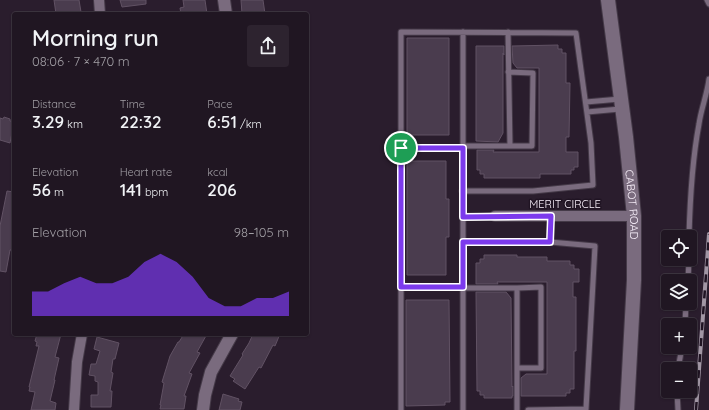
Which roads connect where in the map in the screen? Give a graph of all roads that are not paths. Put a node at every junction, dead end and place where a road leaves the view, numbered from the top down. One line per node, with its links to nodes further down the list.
1 (99, 0): 6 (street)
2 (224, 0): 7 (street)
3 (608, 0): 13 (main road, CABOT ROAD)
4 (707, 0): 5 (lane)
5 (709, 4)
6 (100, 12)
7 (226, 12)
8 (463, 32): 9 (lane); 16 (lane); 17 (lane)
9 (508, 32): 10 (lane); 12 (lane)
10 (508, 72): 15 (lane); 15 (lane)
11 (709, 79): 23 (lane)
12 (586, 102): 13 (lane); 14 (lane)
13 (622, 104): 14 (lane); 21 (main road, CABOT ROAD)
14 (588, 112): 18 (lane)
15 (510, 146): 16 (lane)
16 (463, 147): 17 (lane); 18 (lane)
17 (401, 148): 26 (lane)
18 (462, 191): 22 (lane)
19 (495, 216): 20 (street, MERIT CIRCLE); 22 (lane)
20 (551, 216): 21 (street, MERIT CIRCLE); 25 (lane)
21 (634, 216): 39 (main road, CABOT ROAD)
22 (463, 217): 24 (lane)
23 (689, 230)
24 (463, 242): 25 (lane); 27 (lane)
25 (550, 242): 38 (lane)
26 (401, 287): 27 (lane); 35 (lane)
27 (463, 288): 28 (lane); 36 (lane)
28 (518, 288): 31 (lane); 31 (lane)
29 (82, 336): 33 (street)
30 (231, 336): 34 (street)
31 (517, 368): 37 (lane)
32 (677, 398): 40 (lane)
33 (74, 410)
34 (203, 410)
35 (401, 410)
36 (463, 410)
37 (517, 410)
38 (528, 410)
39 (627, 410)
40 (678, 410)

